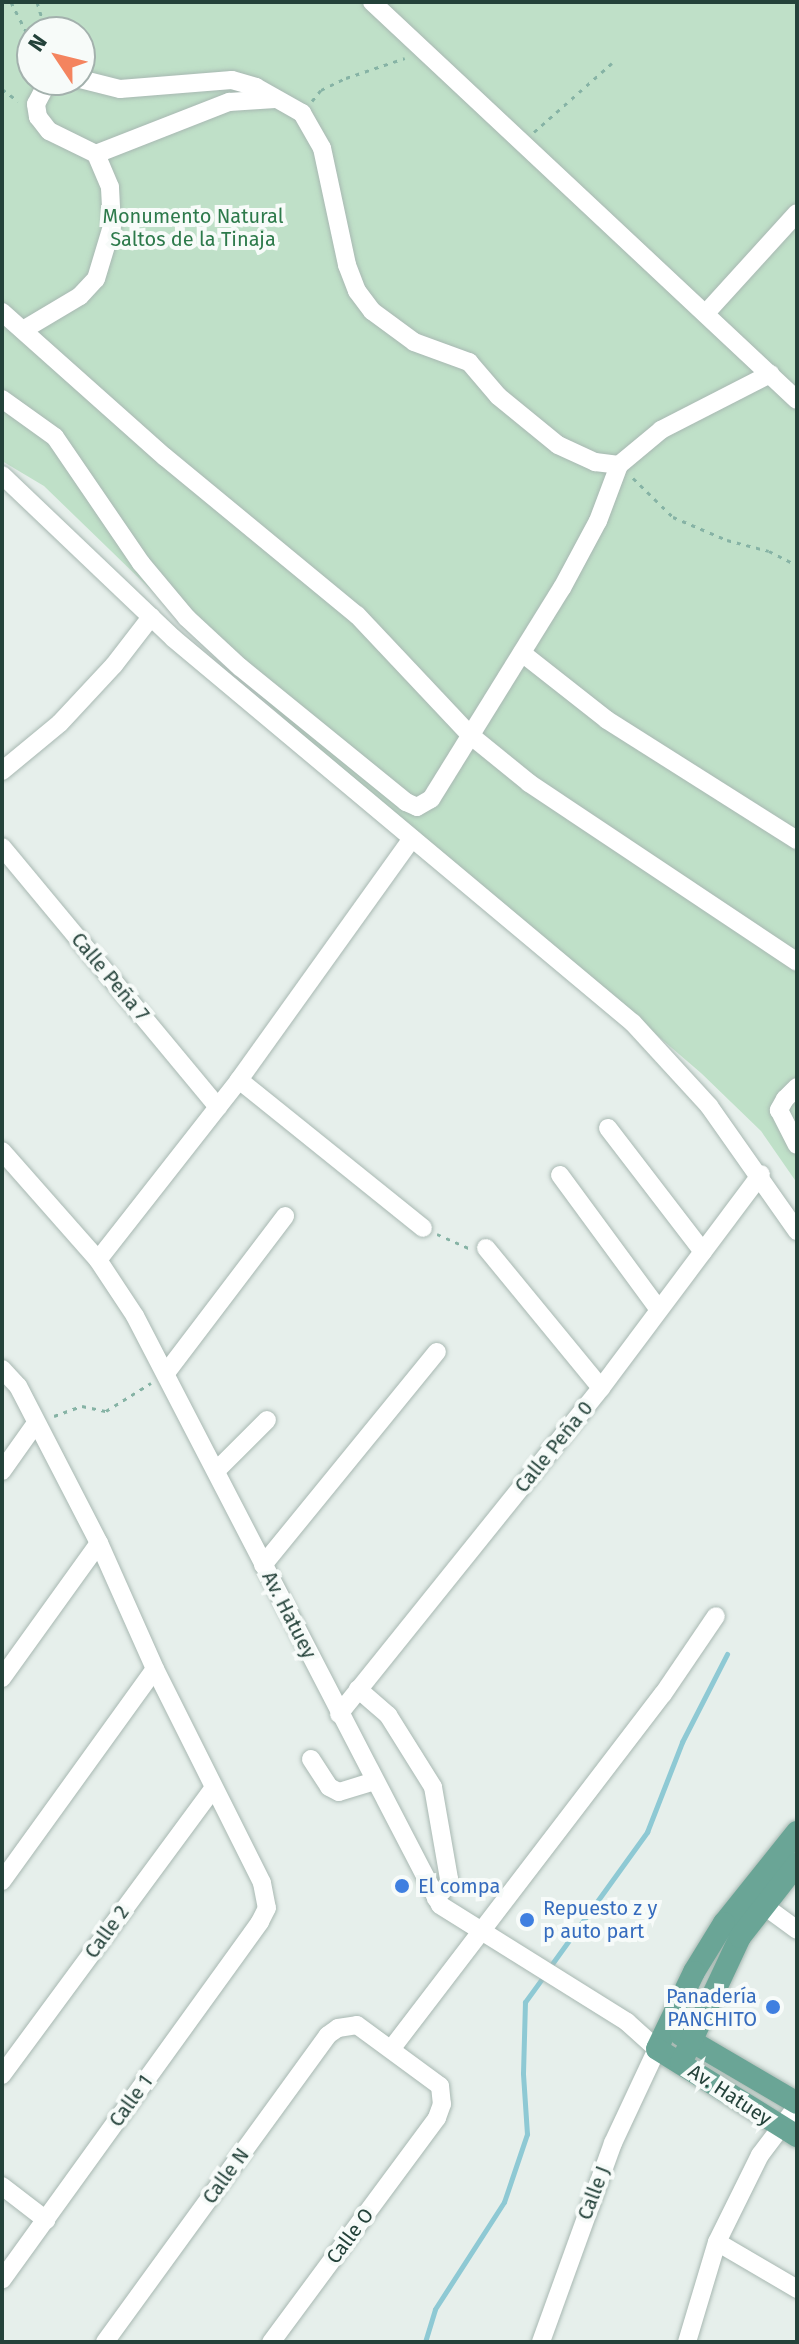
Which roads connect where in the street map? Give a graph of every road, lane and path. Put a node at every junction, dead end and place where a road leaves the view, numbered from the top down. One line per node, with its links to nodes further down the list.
1 (372, 2): 2 (street)
2 (424, 51): 7 (path); 8 (street)
3 (612, 63): 8 (path)
4 (96, 83): 6 (street)
5 (40, 96): 9 (street)
6 (282, 100): 7 (street); 9 (street)
7 (302, 113): 17 (street)
8 (522, 142): 12 (street)
9 (96, 154): 13 (street)
10 (797, 213): 12 (street)
11 (2, 312): 13 (street)
12 (706, 313): 14 (street)
13 (23, 330): 22 (street)
14 (770, 374): 16 (street); 17 (street)
15 (2, 399): 22 (street)
16 (797, 400)
17 (619, 465): 19 (path); 21 (street)
18 (2, 475): 20 (street)
19 (797, 565)
20 (151, 617): 23 (street); 24 (street)
21 (522, 653): 22 (street); 25 (street)
22 (470, 735): 27 (street)
23 (2, 771)
24 (412, 838): 28 (street); 34 (street)
25 (797, 840)
26 (2, 847): 30 (street, Calle Peña 7)
27 (797, 962)
28 (239, 1080): 30 (street); 37 (street)
29 (797, 1087): 32 (street)
30 (218, 1107): 41 (street)
31 (608, 1128): 40 (street)
32 (797, 1145)
33 (2, 1151): 41 (street, Av. Hatuey)
34 (761, 1174): 38 (street); 40 (street, Calle Peña 0)
35 (560, 1175): 42 (street)
36 (285, 1216): 45 (street)
37 (423, 1228): 39 (path)
38 (797, 1231)
39 (486, 1248): 46 (street)
40 (703, 1252): 42 (street, Calle Peña 0)
41 (98, 1260): 45 (street, Av. Hatuey)
42 (659, 1310): 46 (street, Calle Peña 0)
43 (437, 1352): 52 (street)
44 (2, 1369): 48 (street)
45 (166, 1373): 48 (path); 50 (street, Av. Hatuey)
46 (601, 1388): 56 (street, Calle Peña 0)
47 (267, 1420): 50 (street)
48 (36, 1423): 49 (street); 51 (street)
49 (2, 1471)
50 (216, 1471): 52 (street, Av. Hatuey)
51 (99, 1543): 54 (street); 55 (street)
52 (263, 1565): 57 (street, Av. Hatuey)
53 (716, 1616): 67 (street)
54 (155, 1669): 60 (street); 63 (street)
55 (2, 1678)
56 (358, 1689): 57 (street, Calle Peña 0); 64 (street)
57 (339, 1714): 59 (street, Av. Hatuey)
58 (311, 1759): 59 (street)
59 (374, 1781): 64 (street, Av. Hatuey)
60 (213, 1789): 73 (street, Calle 2); 77 (street, Calle 1)
61 (797, 1832): 69 (main road)
62 (797, 1864): 65 (main road)
63 (2, 1881)
64 (436, 1898): 67 (street, Av. Hatuey)
65 (763, 1905): 66 (street); 70 (main road)
66 (797, 1930)
67 (480, 1932): 69 (street, Av. Hatuey); 71 (street)
68 (357, 2025): 71 (street, Calle O); 81 (street, Calle N)
69 (661, 2039): 70 (main road, Av. Hatuey); 72 (main road, Av. Hatuey); 83 (street, Calle J)
70 (694, 2040): 72 (main road); 74 (main road, Av. Hatuey)
71 (392, 2048): 82 (street, Calle O)
72 (681, 2063): 75 (main road, Av. Hatuey)
73 (2, 2075)
74 (797, 2104): 75 (street)
75 (788, 2131): 78 (street)
76 (2, 2186): 77 (street)
77 (46, 2220): 79 (street, Calle 1)
78 (717, 2242): 80 (street); 84 (street)
79 (2, 2280)
80 (797, 2289)
81 (105, 2342)
82 (271, 2342)
83 (541, 2342)
84 (687, 2342)

